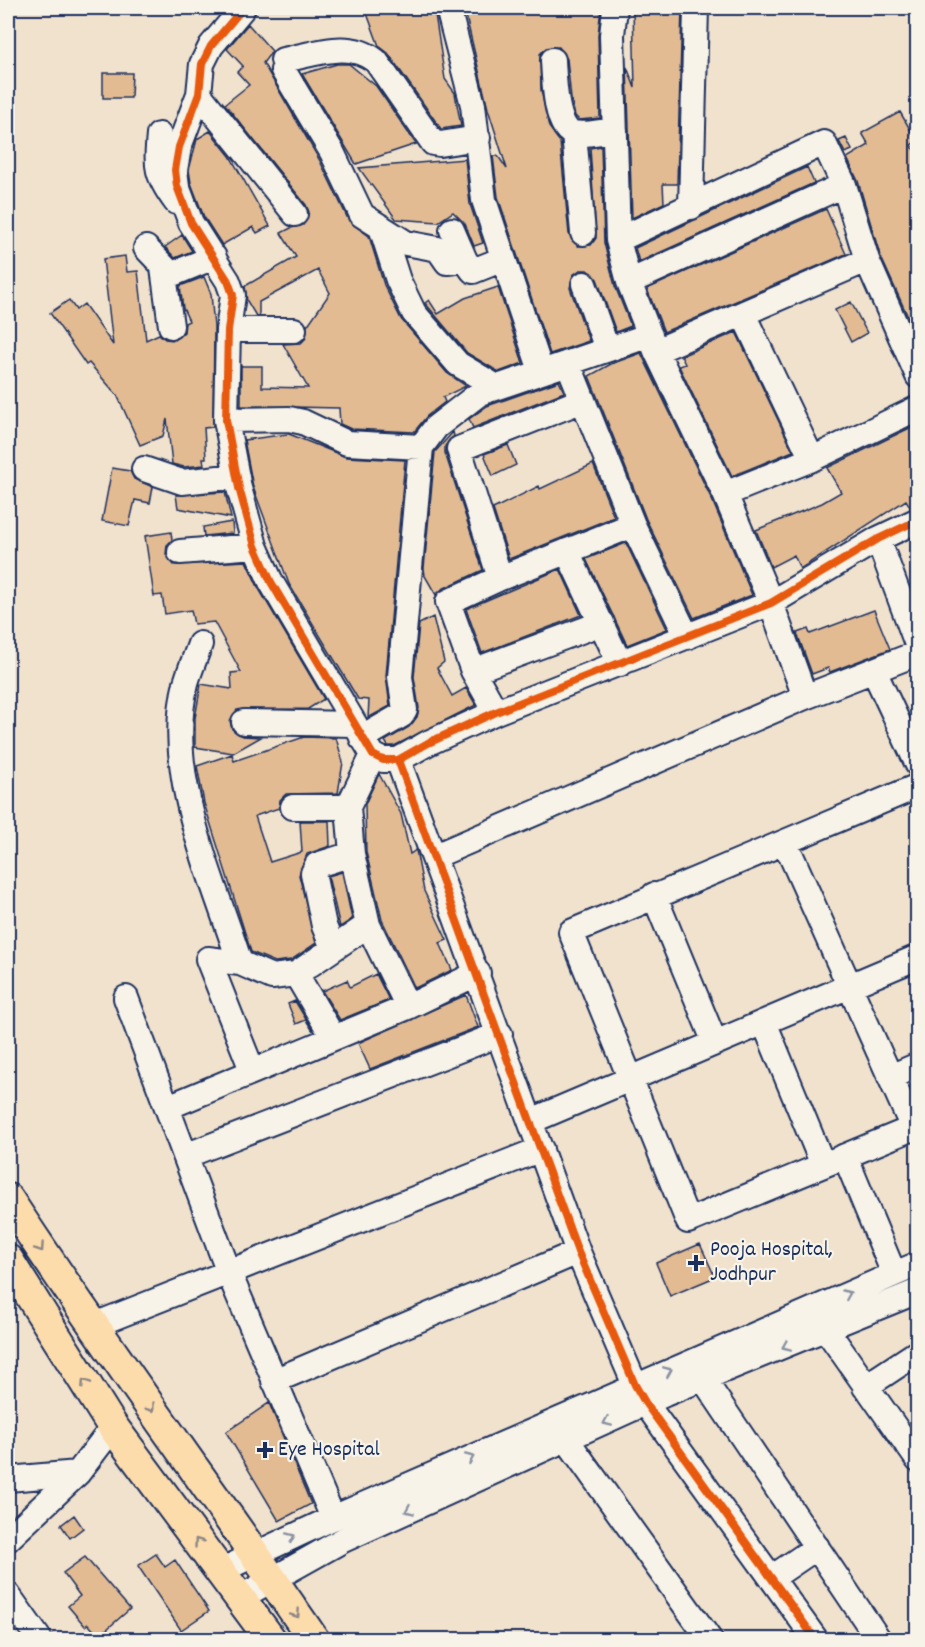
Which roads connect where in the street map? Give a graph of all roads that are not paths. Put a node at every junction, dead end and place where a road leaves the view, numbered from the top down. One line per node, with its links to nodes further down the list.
1 (243, 8): 6 (street)
2 (448, 8): 10 (street)
3 (614, 8): 7 (street)
4 (696, 8): 12 (street)
5 (552, 60): 8 (street)
6 (199, 94): 13 (street); 14 (street)
7 (615, 130): 8 (street); 18 (street)
8 (574, 134): 17 (street)
9 (159, 135): 14 (street)
10 (478, 138): 15 (street); 21 (street)
11 (844, 185): 12 (street); 22 (street); 25 (street)
12 (691, 207): 18 (street)
13 (295, 214)
14 (191, 223): 20 (street)
15 (381, 227): 23 (street); 36 (street)
16 (452, 230): 23 (street)
17 (583, 233)
18 (618, 240): 25 (street)
19 (146, 248): 24 (street)
20 (214, 257): 24 (street); 29 (street)
21 (502, 259): 23 (street); 34 (street)
22 (867, 260): 27 (street); 35 (street)
23 (465, 261)
24 (163, 268): 28 (street)
25 (629, 282): 31 (street)
26 (584, 284): 32 (street)
27 (743, 314): 31 (street); 41 (street)
28 (171, 326)
29 (228, 330): 30 (street); 39 (street)
30 (294, 330)
31 (653, 343): 32 (street); 44 (street)
32 (607, 349): 33 (street)
33 (568, 363): 34 (street); 37 (street)
34 (542, 371): 36 (street)
35 (918, 376)
36 (495, 386): 40 (street)
37 (583, 400): 46 (street); 51 (street)
38 (918, 408): 41 (street)
39 (226, 420): 40 (street); 43 (street)
40 (421, 447): 64 (street)
41 (812, 459): 44 (street)
42 (144, 469): 43 (street)
43 (237, 476): 48 (street)
44 (725, 494): 52 (street)
45 (918, 520): 47 (street)
46 (633, 525): 49 (street); 54 (street)
47 (878, 539): 52 (street); 56 (street)
48 (255, 546): 50 (street); 64 (street)
49 (567, 551): 51 (street); 53 (street)
50 (180, 552)
51 (500, 578): 59 (street)
52 (771, 603): 54 (street); 61 (street)
53 (602, 623): 58 (street); 59 (street)
54 (687, 637): 58 (street)
55 (200, 644): 77 (street)
56 (918, 647)
57 (918, 653): 60 (street)
58 (620, 664): 62 (street)
59 (473, 671): 62 (street)
60 (874, 671): 61 (street); 66 (street)
61 (805, 697): 72 (street)
62 (496, 712): 65 (street)
63 (244, 722): 64 (street)
64 (363, 739): 65 (street); 69 (street)
65 (398, 760): 72 (street)
66 (918, 765)
67 (918, 786): 70 (street)
68 (293, 807): 69 (street)
69 (348, 807): 71 (street)
70 (785, 842): 73 (street); 80 (street)
71 (352, 854): 74 (street); 75 (street)
72 (435, 856): 78 (street)
73 (654, 895): 86 (street); 90 (street)
74 (368, 925): 75 (street); 82 (street)
75 (333, 948): 79 (street)
76 (918, 957): 80 (street)
77 (240, 963): 79 (street); 88 (street)
78 (478, 973): 82 (street); 84 (street)
79 (296, 974): 85 (street)
80 (848, 986): 83 (street); 89 (street)
81 (126, 998): 91 (street)
82 (408, 1007): 85 (street)
83 (764, 1022): 86 (street); 97 (street)
84 (500, 1034): 92 (street); 95 (street)
85 (333, 1037): 88 (street)
86 (715, 1043): 90 (street)
87 (918, 1065): 89 (street)
88 (252, 1070): 91 (street)
89 (890, 1077): 93 (street)
90 (632, 1078): 92 (street); 97 (street)
91 (168, 1107): 95 (street)
92 (531, 1121): 94 (street)
93 (915, 1127): 96 (street)
94 (541, 1149): 99 (street); 102 (street)
95 (185, 1156): 102 (street)
96 (845, 1156): 97 (street); 103 (street)
97 (823, 1165)
98 (8, 1199): 105 (main road, one-way to 105)
99 (578, 1252): 109 (street); 111 (street)
100 (8, 1260): 112 (main road, one-way to 100)
101 (918, 1263): 103 (street)
102 (229, 1273): 105 (street); 109 (street)
103 (894, 1274): 111 (street, one-way to 103)
104 (918, 1291): 106 (street)
105 (92, 1326): 120 (main road, one-way to 120)
106 (826, 1329): 108 (street, one-way to 108); 110 (street)
107 (918, 1352): 110 (street)
108 (704, 1380): 111 (street); 119 (street)
109 (274, 1381): 117 (street)
110 (866, 1387): 114 (street)
111 (641, 1395): 113 (street, one-way to 113); 117 (street, one-way to 111); 123 (street)
112 (114, 1427): 115 (street); 121 (main road, one-way to 112)
113 (567, 1440): 122 (street, one-way to 122); 129 (street)
114 (917, 1458)
115 (78, 1473): 116 (street); 118 (street)
116 (8, 1479)
117 (333, 1518): 120 (street, one-way to 117)
118 (8, 1539)
119 (817, 1547): 123 (street); 131 (street)
120 (256, 1552): 121 (street); 122 (main road)
121 (220, 1571): 125 (main road)
122 (272, 1578): 125 (street); 128 (main road, one-way to 128)
123 (772, 1578): 130 (street)
124 (8, 1595): 126 (street)
125 (241, 1597): 127 (main road)
126 (40, 1640)
127 (270, 1640)
128 (314, 1640)
129 (710, 1640)
130 (816, 1640)
131 (879, 1640)

